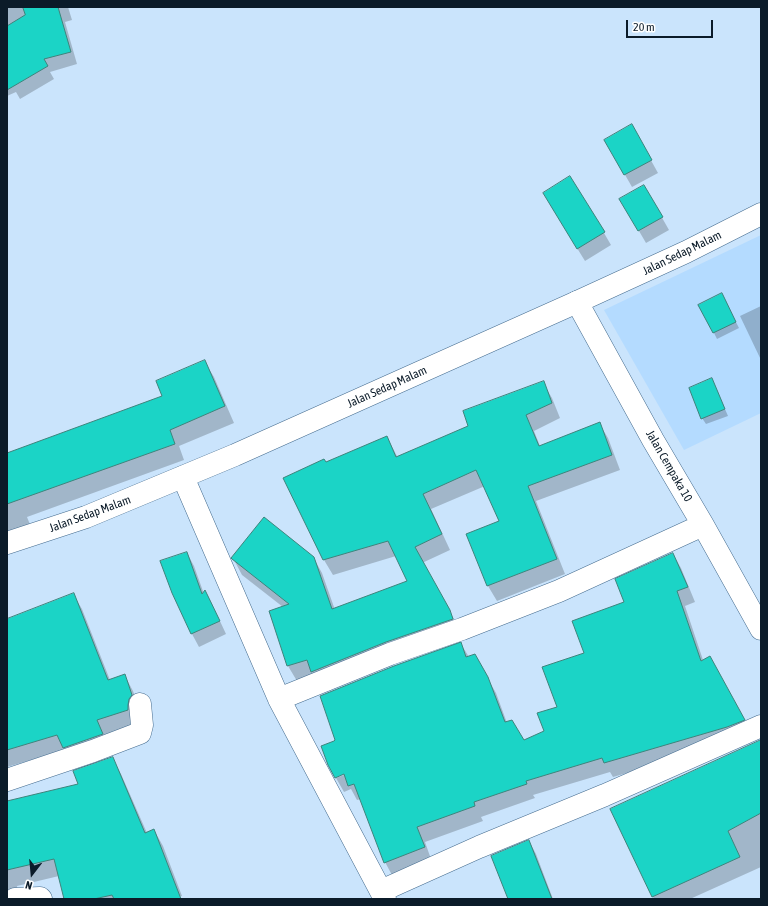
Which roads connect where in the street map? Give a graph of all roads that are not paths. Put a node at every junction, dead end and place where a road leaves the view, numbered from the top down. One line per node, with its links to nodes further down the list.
1 (761, 214): 2 (street, Jalan Sedap Malam)
2 (577, 302): 3 (street, Jalan Sedap Malam); 4 (street, Jalan Cempaka 10)
3 (183, 477): 5 (street, Jalan Sedap Malam); 7 (street)
4 (703, 525): 6 (street, Jalan Cempaka 10); 7 (street)
5 (7, 543)
6 (761, 629)
7 (280, 699): 11 (street)
8 (140, 704): 10 (street)
9 (761, 726): 11 (street)
10 (7, 780)
11 (383, 895)
12 (16, 899): 13 (street)
13 (41, 899)

